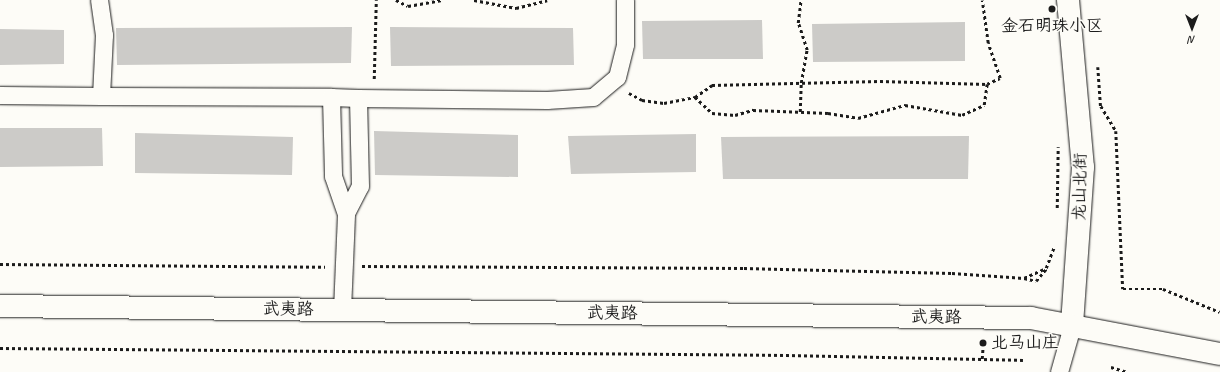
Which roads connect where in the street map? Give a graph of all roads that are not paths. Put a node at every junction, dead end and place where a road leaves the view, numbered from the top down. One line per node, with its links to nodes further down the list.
1 (100, 0): 5 (street)
2 (625, 0): 7 (street)
3 (1068, 0): 11 (main road, 龙山北街)
4 (0, 96): 5 (street)
5 (101, 96): 6 (street)
6 (331, 97): 7 (street); 8 (street)
7 (363, 98): 8 (street)
8 (346, 213): 10 (street)
9 (0, 306): 10 (main road, 武夷路)
10 (342, 310): 11 (main road, 武夷路)
11 (1072, 326): 12 (main road, 武夷路); 13 (street, 龙山北街)
12 (1220, 354)
13 (1059, 372)

